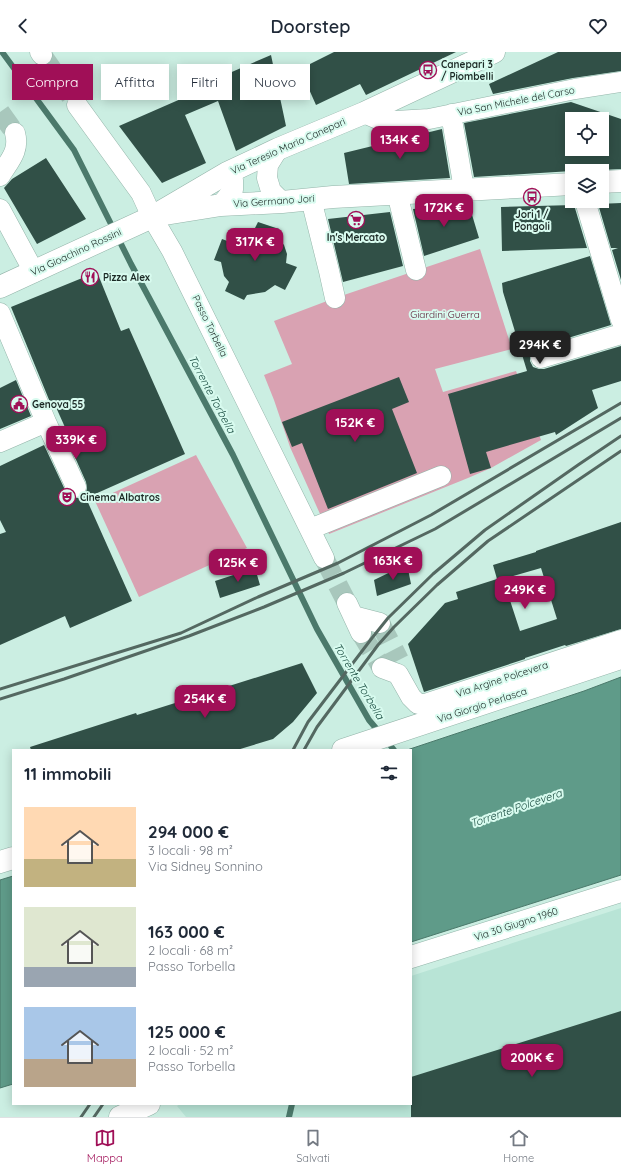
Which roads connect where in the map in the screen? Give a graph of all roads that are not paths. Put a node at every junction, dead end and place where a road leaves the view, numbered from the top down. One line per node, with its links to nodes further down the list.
1 (494, 52): 4 (main road, Via Teresio Mario Canepari)
2 (621, 82): 5 (street, Via San Michele del Carso)
3 (77, 105): 20 (street, Passo Torbella)
4 (364, 113): 5 (street, Via San Michele del Carso); 7 (main road, Via Teresio Mario Canepari)
5 (451, 114): 13 (street)
6 (15, 133): 9 (street)
7 (278, 149): 8 (main road, Via Teresio Mario Canepari); 16 (street)
8 (227, 173): 17 (street); 20 (main road, Via Teresio Mario Canepari)
9 (0, 176)
10 (621, 181): 11 (main road)
11 (609, 182)
12 (565, 184): 13 (main road, Via Germano Jori)
13 (464, 189): 14 (main road, Via Germano Jori)
14 (397, 193): 15 (main road, Via Germano Jori); 21 (street)
15 (311, 199): 16 (main road, Via Germano Jori); 24 (street)
16 (282, 202): 17 (main road, Via Germano Jori)
17 (221, 205): 20 (main road, Via Germano Jori)
18 (587, 208): 26 (street)
19 (0, 209): 22 (street)
20 (148, 218): 22 (main road, Via Gioachino Rossini); 33 (street, Passo Torbella)
21 (416, 270)
22 (34, 272): 23 (main road, Via Gioachino Rossini)
23 (0, 287)
24 (335, 298)
25 (0, 313): 29 (street)
26 (621, 320)
27 (621, 334): 28 (street)
28 (541, 358)
29 (46, 422): 30 (street); 32 (street)
30 (0, 442)
31 (441, 476): 33 (street)
32 (76, 486)
33 (310, 529): 34 (street, Passo Torbella)
34 (324, 558)
35 (354, 617): 36 (street)
36 (380, 623)
37 (621, 640): 39 (street, Via Argine Polcevera)
38 (621, 658): 40 (main road, Via Giorgio Perlasca)
39 (393, 667)
40 (349, 748)
41 (12, 845): 42 (main road)
42 (0, 846)
43 (12, 858): 44 (main road)
44 (0, 862)
45 (621, 891): 46 (main road, Via 30 Giugno 1960)
46 (412, 957)
47 (147, 1105): 48 (main road)
48 (120, 1117)

